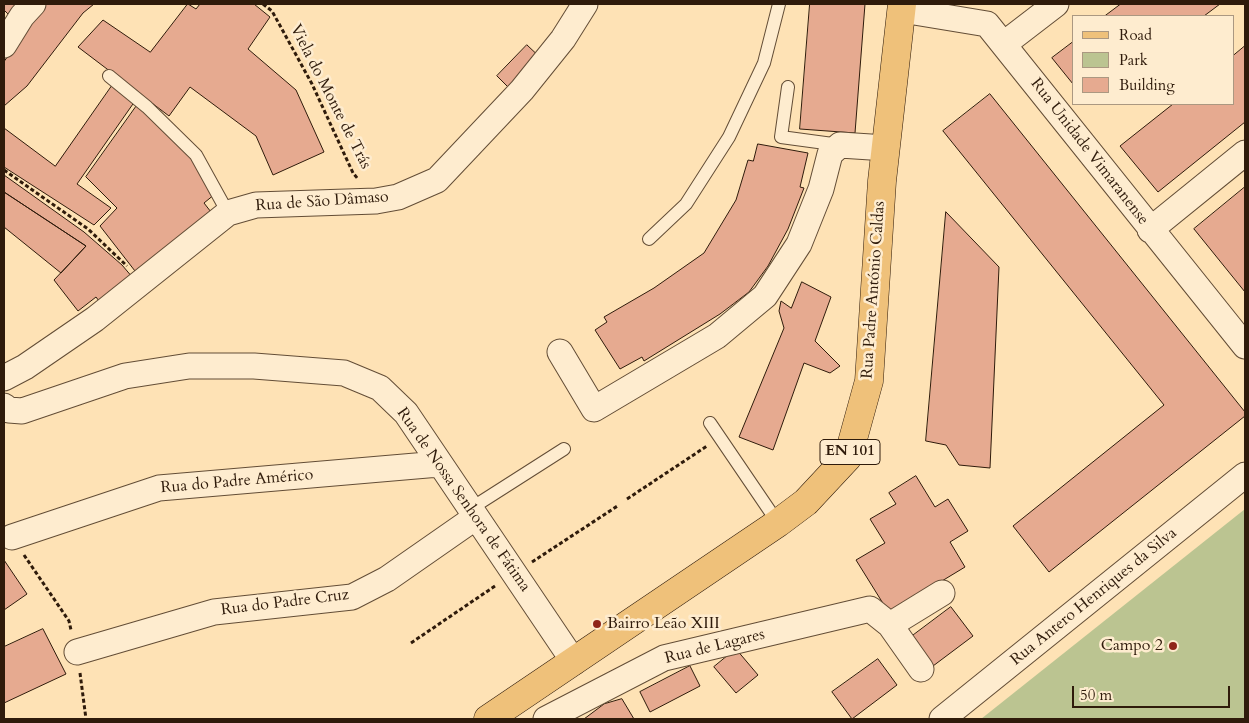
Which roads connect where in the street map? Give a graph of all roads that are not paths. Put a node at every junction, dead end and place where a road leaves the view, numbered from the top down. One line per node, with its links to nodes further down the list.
1 (33, 4): 7 (street)
2 (585, 4): 13 (street, Rua de São Dâmaso)
3 (779, 4): 15 (lane)
4 (1056, 4): 6 (street)
5 (902, 7): 6 (street, Rua Unidade Vimaranense); 11 (main road, Rua Padre António Caldas / EN 101)
6 (1004, 44): 14 (street, Rua Unidade Vimaranense)
7 (4, 45)
8 (109, 76): 13 (lane)
9 (788, 87): 10 (lane)
10 (840, 145): 11 (street); 17 (street)
11 (886, 148): 26 (main road, Rua Padre António Caldas / EN 101)
12 (1245, 153): 14 (street)
13 (228, 212): 18 (street, Rua de São Dâmaso)
14 (1150, 230): 16 (street, Rua Unidade Vimaranense)
15 (649, 239)
16 (1245, 346)
17 (560, 352)
18 (14, 373): 19 (street, Rua de São Dâmaso)
19 (4, 396)
20 (4, 406): 23 (street, Rua de Nossa Senhora de Fátima)
21 (710, 423): 26 (lane)
22 (564, 449): 25 (lane)
23 (439, 464): 25 (street, Rua de Nossa Senhora de Fátima); 27 (street, Rua do Padre Américo)
24 (1245, 475): 35 (street, Rua Antero Henriques da Silva)
25 (473, 513): 30 (street, Rua do Padre Cruz); 31 (street, Rua de Nossa Senhora de Fátima)
26 (778, 524): 31 (main road, Rua Padre António Caldas / EN 101)
27 (12, 538)
28 (942, 593): 29 (street)
29 (890, 625): 32 (street, Rua de Lagares); 34 (street, Rua de Lagares)
30 (77, 652)
31 (574, 662): 33 (main road, Rua Padre António Caldas / EN 101)
32 (921, 669)
33 (488, 719)
34 (546, 719)
35 (942, 719)

